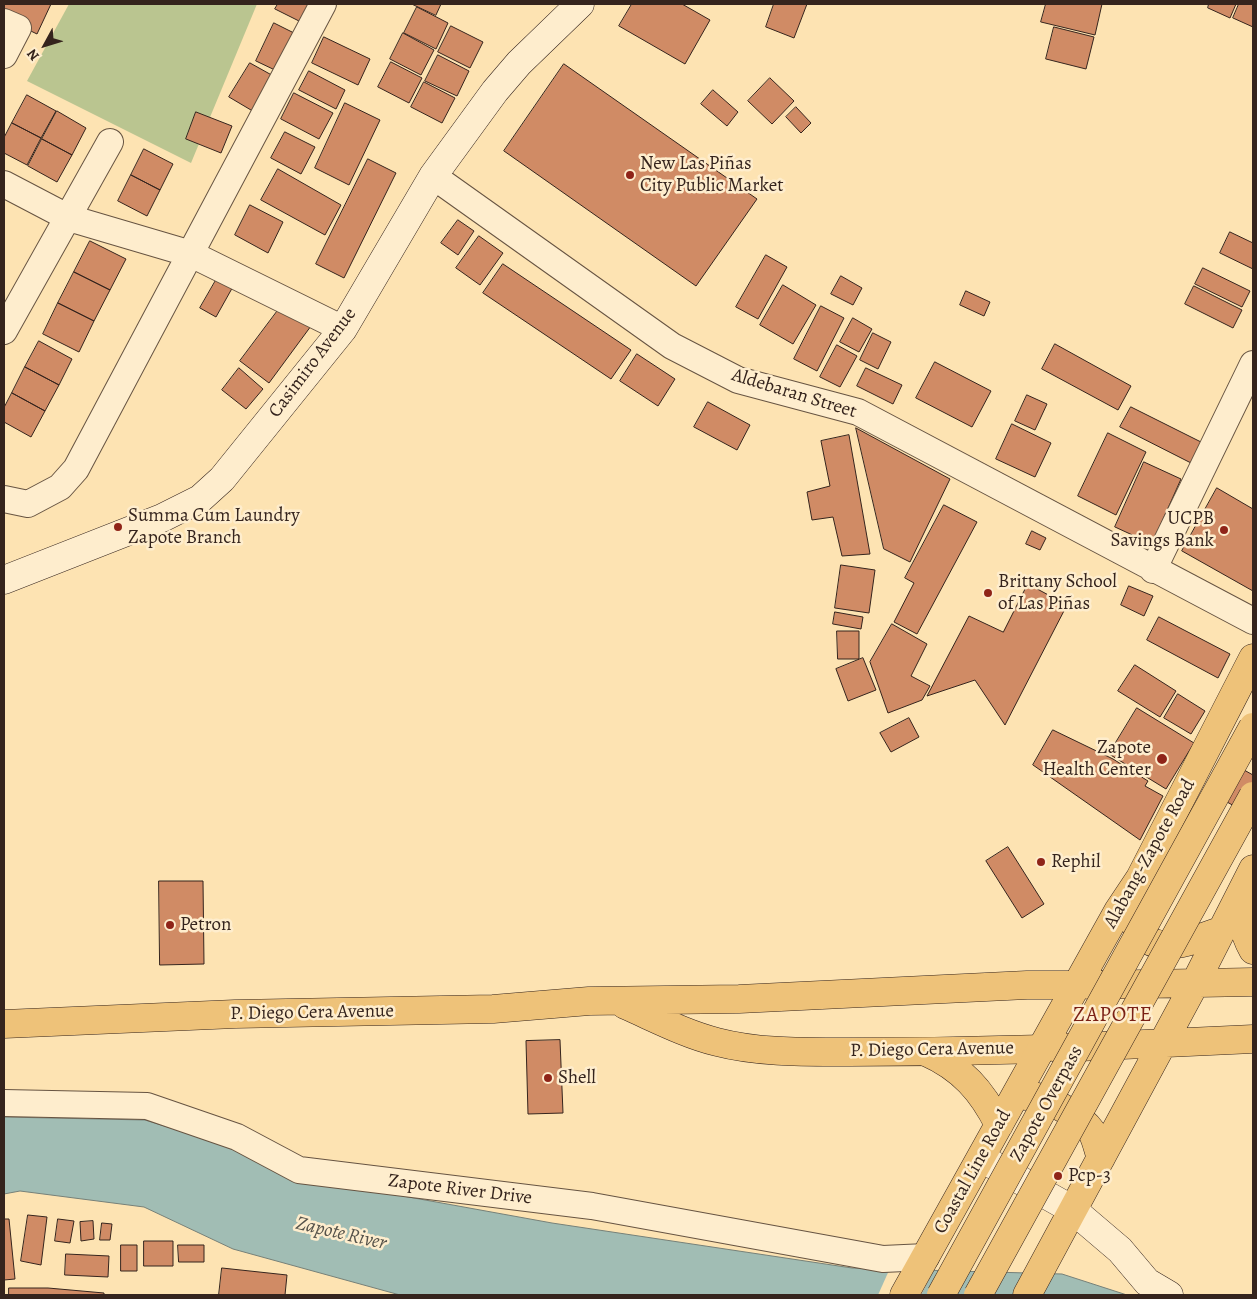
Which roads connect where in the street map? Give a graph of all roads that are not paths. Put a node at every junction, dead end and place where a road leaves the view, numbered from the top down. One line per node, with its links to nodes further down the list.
1 (323, 4): 9 (street)
2 (580, 4): 6 (street, Casimiro Avenue)
3 (4, 22): 4 (street)
4 (4, 55)
5 (110, 142): 8 (street)
6 (433, 176): 11 (street, Casimiro Avenue); 15 (street, Aldebaran Street)
7 (4, 184): 8 (street)
8 (69, 218): 9 (street); 10 (street)
9 (191, 254): 11 (street); 14 (street)
10 (10, 305): 12 (street)
11 (343, 329): 16 (street, Casimiro Avenue)
12 (4, 331)
13 (1253, 364): 15 (street)
14 (4, 499)
15 (1153, 570): 17 (street, Aldebaran Street)
16 (4, 580)
17 (1253, 621)
18 (1253, 658): 21 (main road, Alabang-Zapote Road)
19 (1253, 728): 42 (main road, Zapote Overpass, bridge)
20 (1253, 796): 43 (main road, Zapote Overpass, bridge)
21 (1140, 878): 23 (main road); 26 (main road, Alabang-Zapote Road)
22 (1249, 878): 23 (main road); 24 (main road)
23 (1220, 931): 27 (main road)
24 (1253, 950)
25 (1253, 982): 27 (main road, P. Diego Cera Avenue)
26 (1078, 985): 27 (main road, P. Diego Cera Avenue); 28 (main road, P. Diego Cera Avenue); 32 (main road, Alabang-Zapote Road)
27 (1194, 985): 31 (main road)
28 (620, 1002): 29 (main road, P. Diego Cera Avenue); 33 (main road, P. Diego Cera Avenue)
29 (4, 1024)
30 (1253, 1039): 31 (main road, P. Diego Cera Avenue)
31 (1163, 1043): 32 (main road, P. Diego Cera Avenue); 38 (main road)
32 (1043, 1049): 33 (main road, P. Diego Cera Avenue); 34 (main road, Coastal Line Road)
33 (926, 1052): 36 (main road)
34 (1014, 1098): 36 (main road, Coastal Line Road); 38 (main road)
35 (4, 1103): 40 (street, Zapote River Drive)
36 (999, 1125): 37 (main road, Coastal Line Road)
37 (981, 1158): 39 (street); 40 (main road, Coastal Line Road)
38 (1100, 1158): 39 (main road)
39 (1073, 1210): 44 (main road); 45 (street)
40 (923, 1261): 41 (main road, Coastal Line Road)
41 (904, 1295)
42 (941, 1295)
43 (978, 1295)
44 (1027, 1295)
45 (1170, 1295)

